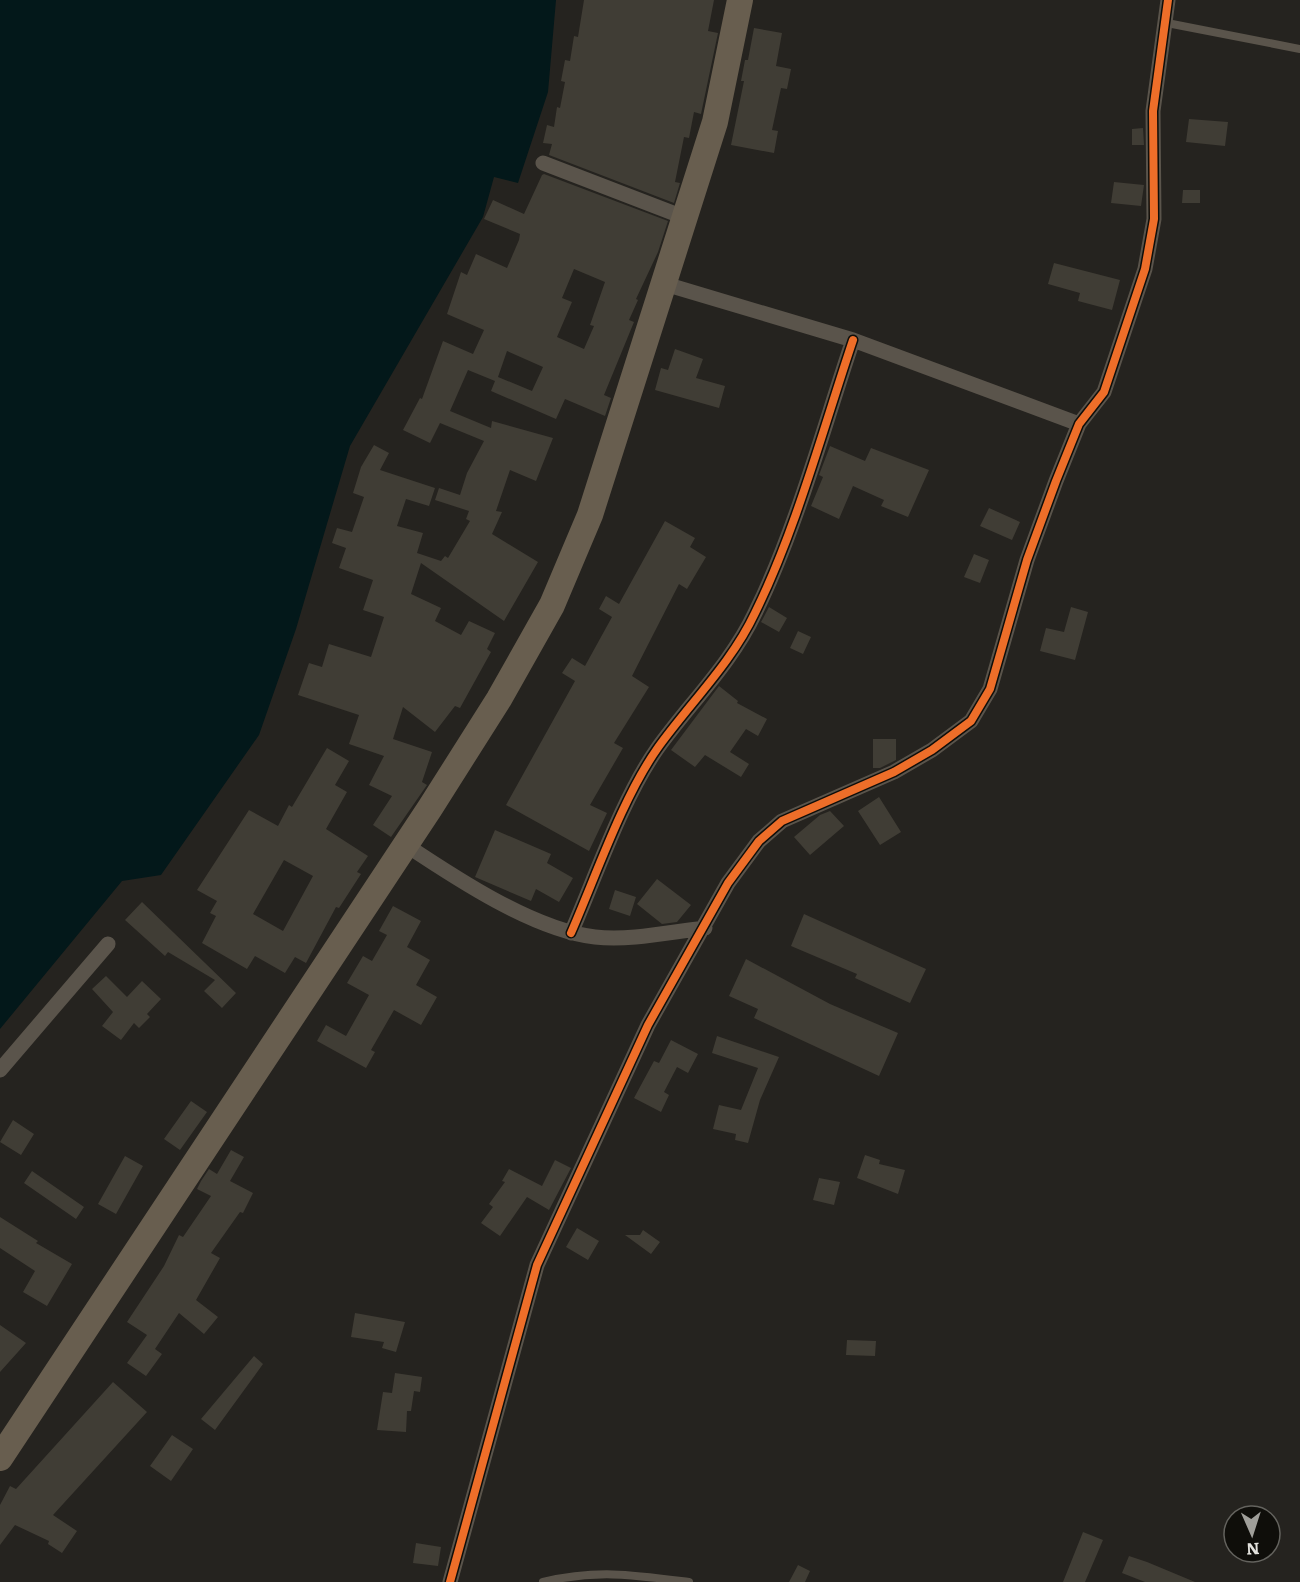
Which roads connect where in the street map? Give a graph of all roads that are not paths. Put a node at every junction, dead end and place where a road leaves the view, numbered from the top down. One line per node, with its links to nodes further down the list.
1 (740, 0): 6 (highway)
2 (1168, 0): 3 (street)
3 (1167, 23): 4 (lane); 9 (street)
4 (1300, 49)
5 (543, 163): 6 (street)
6 (686, 218): 7 (highway)
7 (665, 284): 8 (street); 10 (highway)
8 (853, 340): 9 (street); 12 (street)
9 (1079, 424): 11 (street)
10 (406, 845): 12 (street); 15 (highway)
11 (705, 928): 12 (street); 16 (street)
12 (571, 933)
13 (108, 944): 14 (street)
14 (0, 1070)
15 (0, 1458)
16 (450, 1582)
17 (543, 1582): 18 (lane)
18 (689, 1582)

